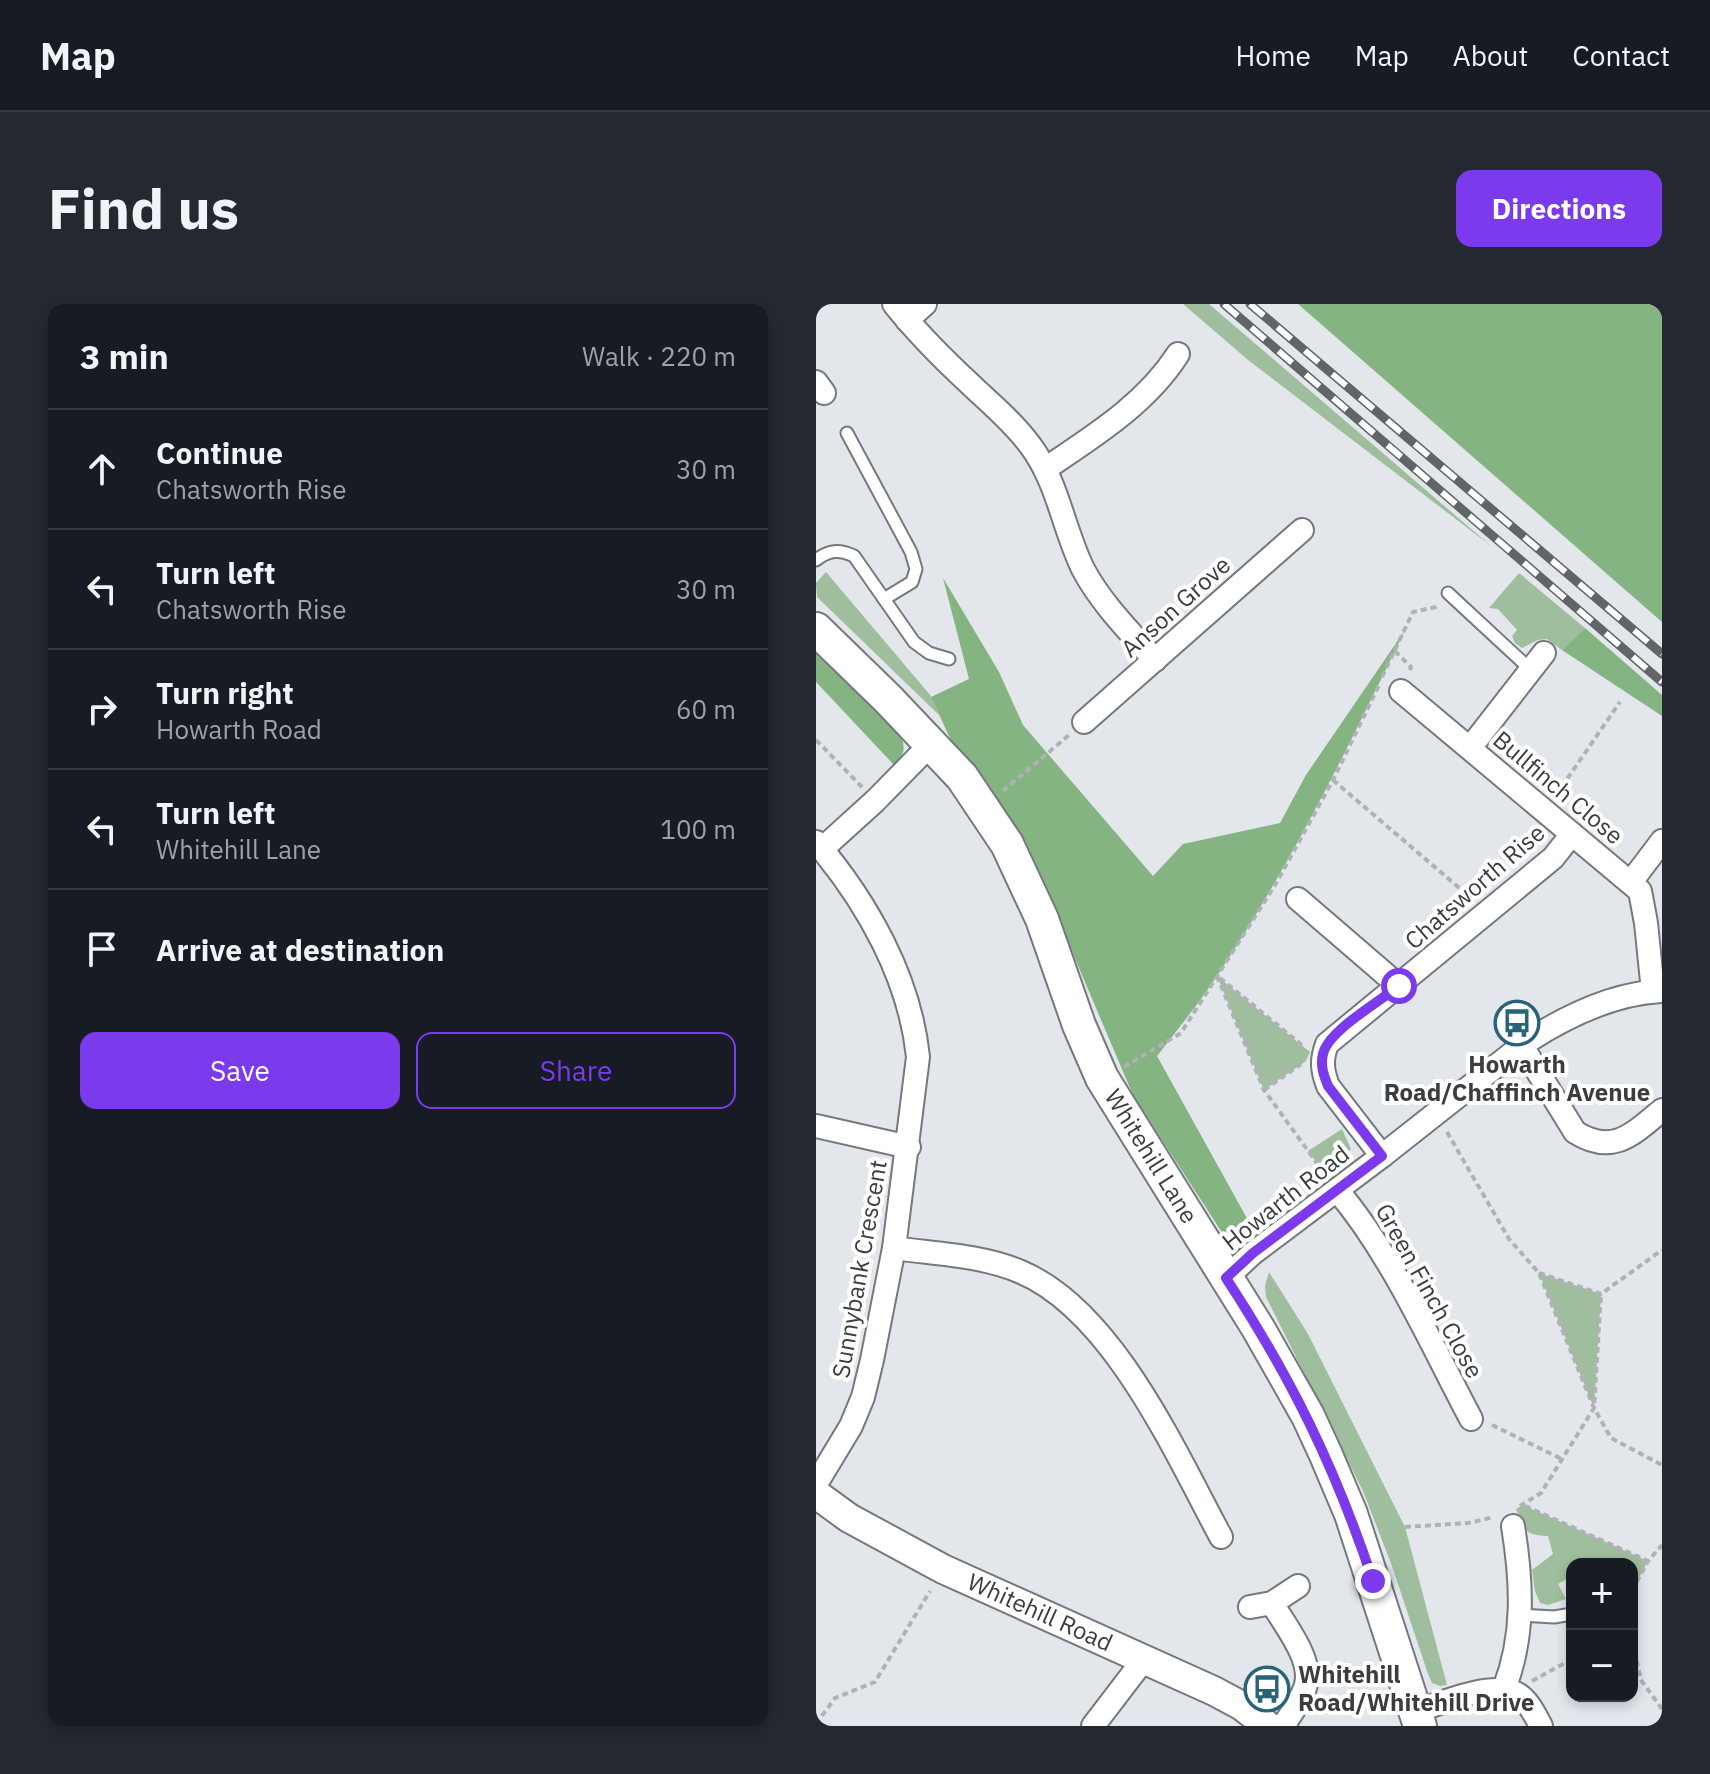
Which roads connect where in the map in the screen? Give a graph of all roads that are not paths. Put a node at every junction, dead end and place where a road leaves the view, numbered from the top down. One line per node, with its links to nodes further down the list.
1 (925, 304): 2 (street)
2 (900, 312): 5 (street)
3 (1178, 354): 5 (street)
4 (847, 433): 9 (lane)
5 (1045, 469): 12 (street)
6 (1302, 530): 12 (street, Anson Grove)
7 (816, 560): 9 (lane)
8 (1448, 593): 13 (lane)
9 (884, 599): 11 (lane)
10 (816, 629): 16 (main road, Whitehill Lane)
11 (949, 659)
12 (1155, 660): 15 (street, Anson Grove)
13 (1538, 662): 17 (street)
14 (1401, 691): 17 (street, Bullfinch Close)
15 (1084, 722)
16 (931, 744): 20 (street); 32 (main road, Whitehill Lane)
17 (1470, 748): 18 (street, Bullfinch Close)
18 (1572, 834): 21 (street, Bullfinch Close); 23 (street, Chatsworth Rise)
19 (1662, 841): 21 (street)
20 (819, 846): 28 (street, Sunnybank Crescent)
21 (1631, 882): 24 (street, Bullfinch Close)
22 (1298, 899): 23 (street)
23 (1399, 986): 29 (street, Chatsworth Rise)
24 (1658, 991): 25 (street, Howarth Road)
25 (1522, 1046): 26 (street); 29 (street, Howarth Road)
26 (1662, 1110)
27 (816, 1126): 28 (street, Sunnybank Crescent)
28 (909, 1147): 31 (street, Sunnybank Crescent)
29 (1382, 1156): 30 (street, Howarth Road)
30 (1337, 1190): 32 (street, Howarth Road); 33 (street, Green Finch Close)
31 (894, 1248): 34 (street, Sunnybank Crescent); 37 (street)
32 (1226, 1278): 43 (main road, Whitehill Lane)
33 (1471, 1419)
34 (816, 1484)
35 (816, 1494): 41 (street, Whitehill Road)
36 (1511, 1516): 39 (street)
37 (1221, 1537)
38 (1298, 1586): 46 (street)
39 (1520, 1615): 40 (lane); 42 (street)
40 (1566, 1615)
41 (1145, 1658): 44 (street); 45 (street, Whitehill Road)
42 (1511, 1692): 43 (street); 47 (street)
43 (1417, 1719)
44 (1093, 1726)
45 (1268, 1726)
46 (1283, 1726)
47 (1541, 1726)

